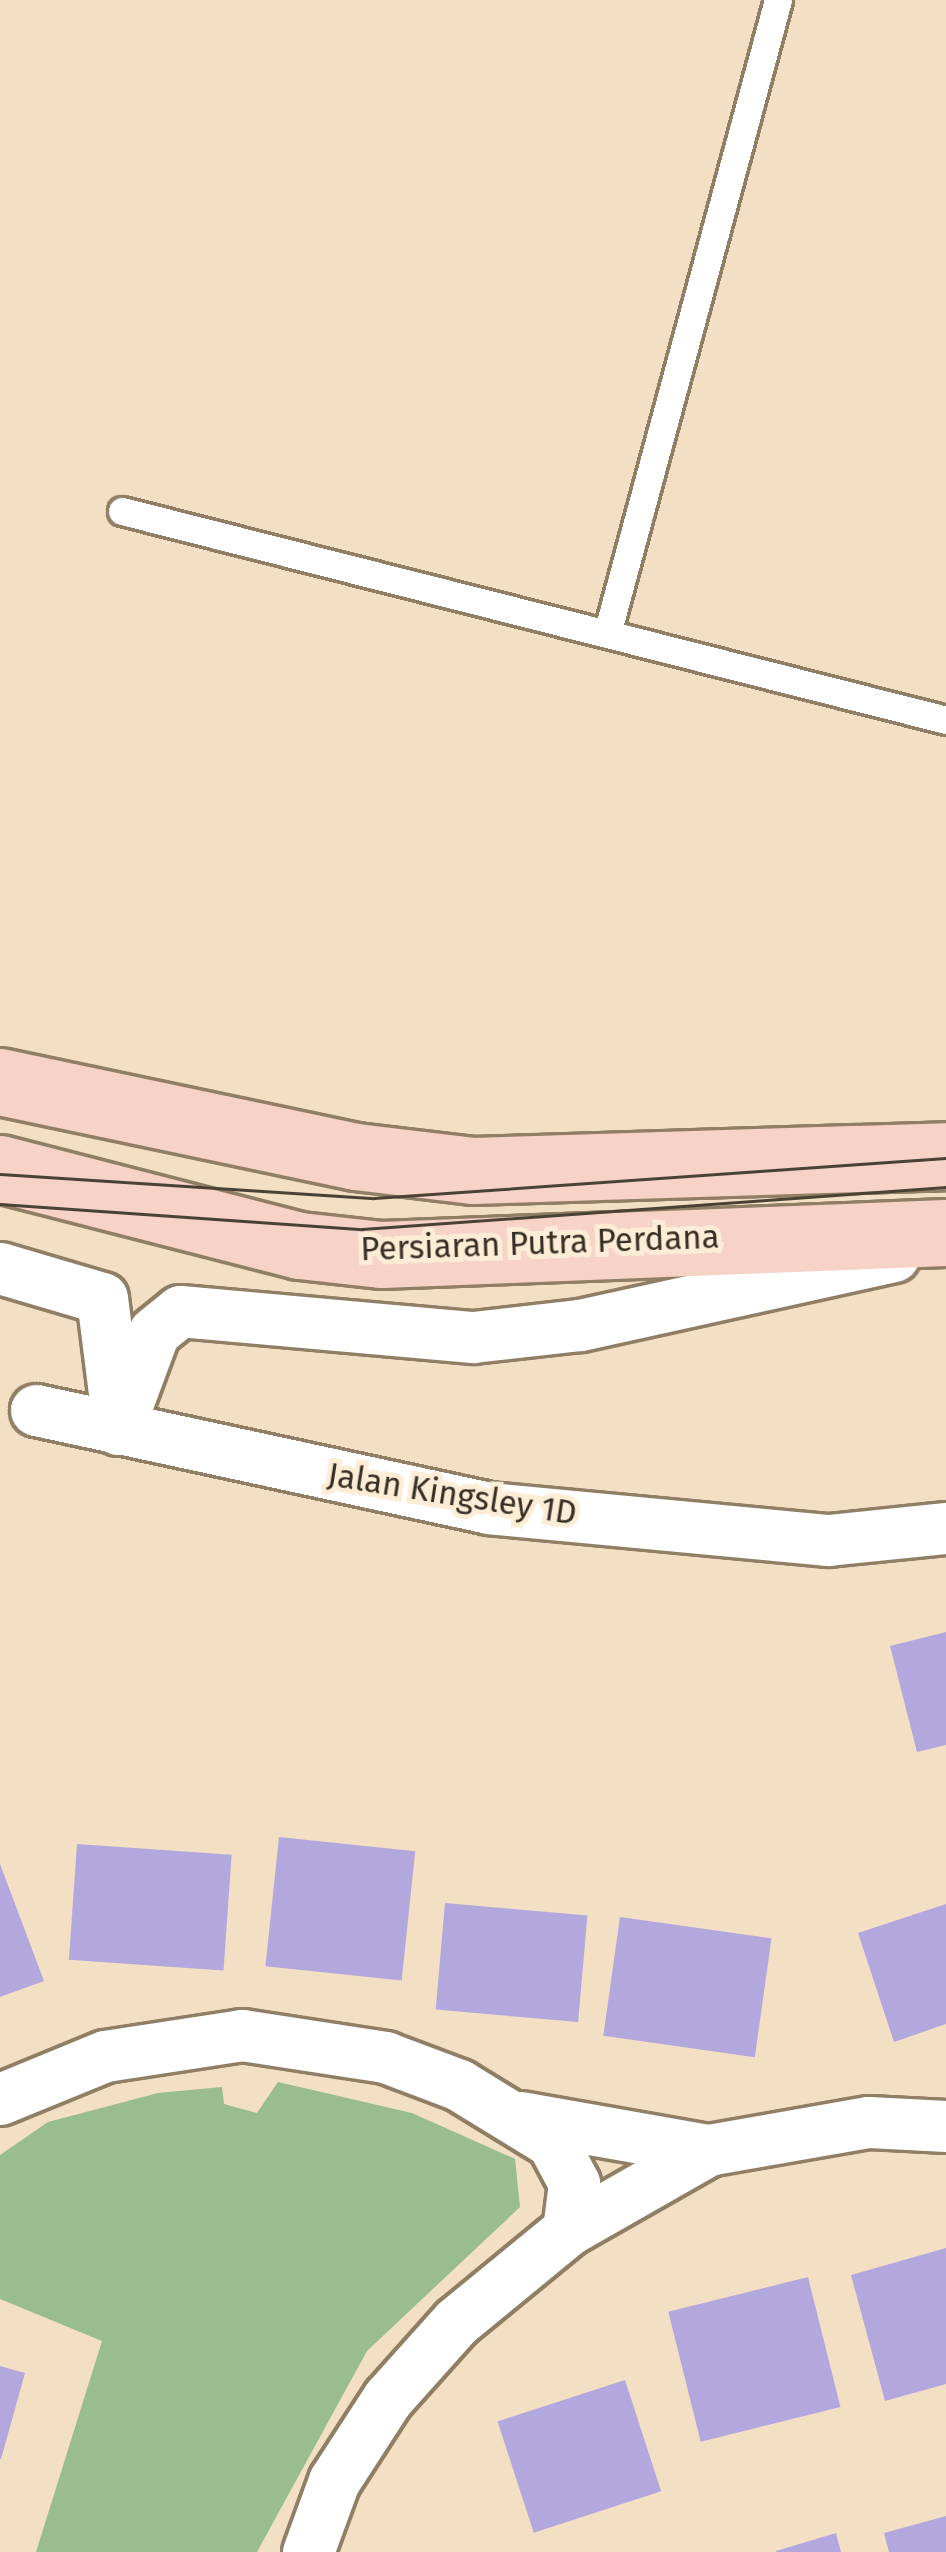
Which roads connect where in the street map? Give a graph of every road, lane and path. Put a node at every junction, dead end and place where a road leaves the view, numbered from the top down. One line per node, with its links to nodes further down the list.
1 (778, 0): 3 (lane)
2 (122, 511): 3 (lane)
3 (607, 634): 4 (lane)
4 (946, 720)
5 (0, 1082): 6 (main road)
6 (946, 1156)
7 (0, 1169): 8 (main road, Persiaran Putra Perdana)
8 (946, 1232)
9 (946, 1244): 12 (street)
10 (0, 1268): 12 (street)
11 (36, 1410): 12 (street, Jalan Kingsley 1D)
12 (118, 1429): 13 (street, Jalan Kingsley 1D)
13 (946, 1528)
14 (0, 2099): 15 (street)
15 (521, 2117): 17 (street); 18 (street)
16 (946, 2126): 17 (street)
17 (708, 2150): 18 (street)
18 (568, 2230): 19 (street)
19 (308, 2552)

